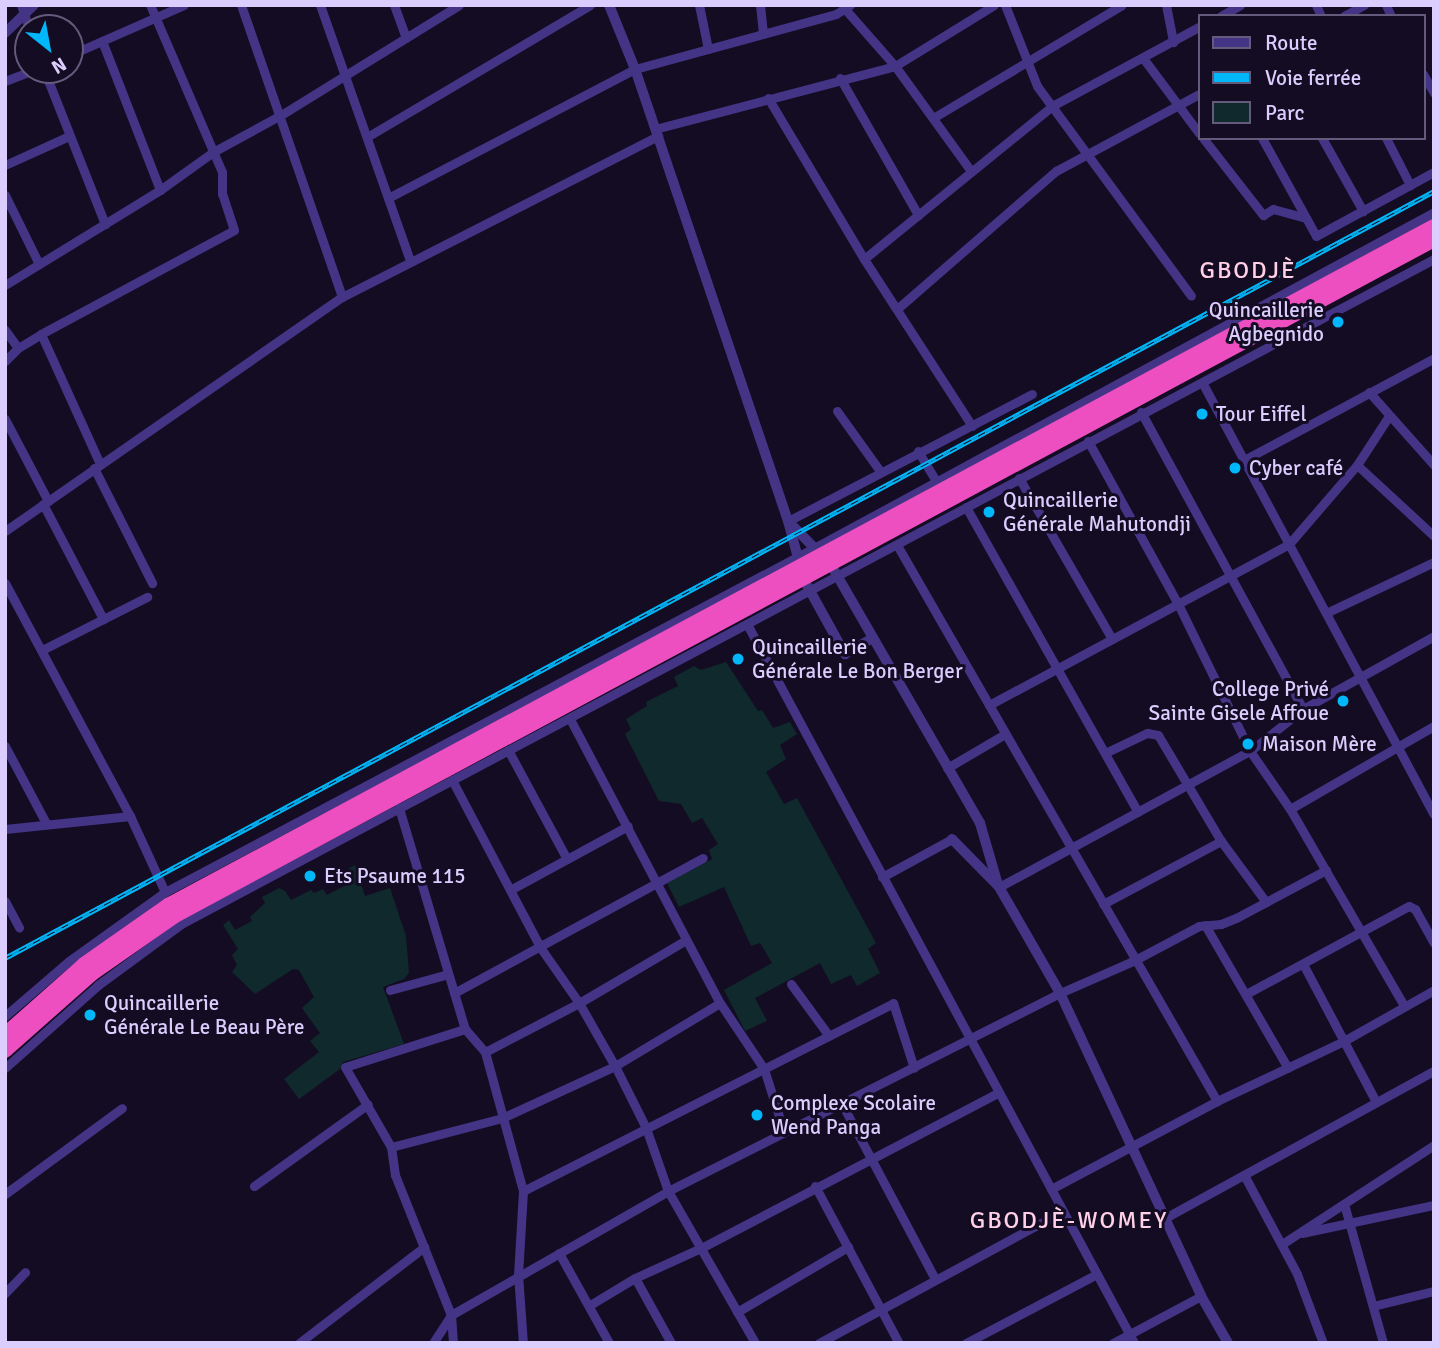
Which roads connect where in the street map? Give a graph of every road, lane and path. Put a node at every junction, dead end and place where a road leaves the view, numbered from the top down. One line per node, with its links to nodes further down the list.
1 (34, 5): 18 (street)
2 (150, 5): 20 (street)
3 (184, 5): 20 (street)
4 (241, 5): 42 (street)
5 (320, 5): 33 (street)
6 (394, 5): 24 (street)
7 (459, 5): 24 (street)
8 (590, 5): 47 (street)
9 (609, 5): 32 (street)
10 (699, 5): 28 (street)
11 (760, 5): 23 (street)
12 (994, 5): 31 (street)
13 (1004, 5): 30 (street)
14 (1122, 5): 30 (street)
15 (1166, 5): 26 (street)
16 (1364, 5): 19 (street)
17 (848, 7): 23 (street); 31 (street)
18 (22, 10): 22 (street)
19 (1348, 14)
20 (156, 18): 25 (street); 52 (street)
21 (1198, 28): 26 (street)
22 (5, 33)
23 (763, 34): 28 (street)
24 (407, 38): 33 (street)
25 (102, 41): 27 (street); 58 (street)
26 (1173, 42): 29 (street)
27 (84, 49)
28 (708, 49): 32 (street)
29 (1143, 58): 40 (street); 41 (street)
30 (1028, 62): 40 (street); 43 (street)
31 (895, 66): 35 (street); 43 (street)
32 (635, 69): 44 (street); 60 (street)
33 (345, 76): 42 (street); 47 (street)
34 (1425, 77): 37 (street)
35 (840, 78): 39 (street); 63 (street)
36 (49, 84): 46 (street)
37 (1434, 93)
38 (1198, 95): 41 (street)
39 (768, 98): 44 (street); 68 (street)
40 (1052, 106): 53 (street); 55 (street)
41 (1178, 106): 45 (street); 53 (street)
42 (281, 115): 52 (street); 74 (street)
43 (933, 118): 55 (street)
44 (657, 132): 70 (street); 100 (street)
45 (1198, 132)
46 (69, 136): 54 (street); 65 (street)
47 (367, 137): 60 (street)
48 (1205, 140): 64 (street)
49 (1263, 140): 64 (street)
50 (1323, 140): 61 (street)
51 (1387, 140): 57 (street)
52 (213, 152): 58 (street); 77 (street)
53 (1087, 155): 73 (street); 75 (street)
54 (5, 165)
55 (971, 171): 63 (street)
56 (1434, 173): 57 (street)
57 (1410, 185): 61 (street)
58 (160, 190): 65 (street)
59 (5, 195): 71 (street)
60 (388, 198): 70 (street)
61 (1363, 211): 64 (street)
62 (1434, 212): 97 (street)
63 (918, 215): 68 (street)
64 (1306, 218)
65 (105, 224): 71 (street)
66 (1434, 226): 105 (highway)
67 (1434, 240): 105 (highway)
68 (864, 259): 75 (street)
69 (1434, 259): 81 (street)
70 (410, 261): 74 (street)
71 (39, 264): 72 (street)
72 (5, 285)
73 (1191, 296)
74 (342, 297): 93 (street)
75 (897, 309): 88 (street)
76 (5, 330): 78 (street)
77 (41, 334): 78 (street); 93 (street)
78 (18, 348): 80 (street)
79 (1433, 359): 82 (street)
80 (5, 361)
81 (1203, 384): 85 (street); 91 (street)
82 (1369, 392): 86 (street); 91 (street)
83 (1032, 394): 88 (street)
84 (837, 411): 95 (street)
85 (1141, 412): 89 (street); 108 (street)
86 (1389, 416): 92 (street); 94 (street)
87 (5, 419): 98 (street)
88 (971, 426): 90 (street)
89 (1088, 441): 96 (street); 112 (street)
90 (918, 452): 95 (street); 97 (street)
91 (1244, 460): 103 (street)
92 (1434, 465)
93 (97, 466): 98 (street); 110 (street)
94 (1357, 466): 102 (street); 103 (street)
95 (880, 471): 100 (street)
96 (1019, 478): 99 (street); 118 (street)
97 (936, 481): 105 (street)
98 (46, 503): 101 (street); 114 (street)
99 (966, 508): 104 (street); 120 (street)
100 (788, 521): 105 (street); 107 (street)
101 (5, 531)
102 (1434, 536)
103 (1289, 544): 108 (street); 113 (street)
104 (897, 545): 105 (street); 122 (street)
105 (826, 562): 107 (highway); 107 (street); 117 (street)
106 (1434, 562): 113 (street)
107 (803, 574): 115 (street); 117 (street); 154 (street); 178 (highway); 182 (highway)
108 (1230, 576): 112 (street); 123 (street)
109 (5, 583): 119 (street)
110 (152, 583)
111 (147, 597): 114 (street)
112 (1178, 604): 118 (street); 130 (street)
113 (1326, 613): 121 (street)
114 (103, 619): 119 (street)
115 (748, 626): 124 (street); 150 (street)
116 (1434, 636): 121 (street)
117 (873, 638): 132 (street)
118 (1112, 639): 120 (street)
119 (42, 650): 140 (street)
120 (1057, 668): 122 (street); 131 (street)
121 (1361, 677): 123 (street); 127 (street)
122 (989, 705): 126 (street)
123 (1303, 709): 130 (street)
124 (570, 719): 129 (street); 142 (street)
125 (1434, 726): 127 (street)
126 (1005, 734): 132 (street); 146 (street)
127 (1398, 746): 135 (street); 137 (street)
128 (5, 747): 141 (street)
129 (508, 750): 133 (street); 148 (street)
130 (1250, 751): 134 (street); 137 (street)
131 (1105, 753): 134 (street); 138 (street)
132 (947, 768): 152 (street)
133 (452, 779): 136 (street); 153 (street)
134 (1189, 784): 138 (street); 145 (street)
135 (1430, 800): 139 (street)
136 (399, 807): 166 (street); 185 (street)
137 (1290, 809): 149 (street)
138 (1138, 811): 146 (street)
139 (1434, 814)
140 (130, 816): 141 (street); 154 (street)
141 (46, 823): 143 (street)
142 (628, 826): 148 (street); 151 (street)
143 (5, 830)
144 (952, 839): 150 (street); 152 (street)
145 (1221, 841): 156 (street); 157 (street)
146 (1071, 848): 152 (street); 157 (street)
147 (702, 858): 151 (street)
148 (567, 859): 153 (street)
149 (1326, 870): 156 (street); 160 (street)
150 (882, 877): 180 (street)
151 (655, 882): 161 (street); 163 (street)
152 (999, 887): 171 (street)
153 (510, 890): 163 (street)
154 (166, 892): 176 (street)
155 (5, 901): 159 (street)
156 (1266, 902): 158 (street)
157 (1103, 904): 164 (street)
158 (1205, 925): 164 (street); 172 (street)
159 (19, 927)
160 (1363, 931): 162 (street); 165 (street); 175 (street)
161 (687, 940): 173 (street); 174 (street)
162 (1434, 943)
163 (540, 947): 170 (street); 173 (street)
164 (1135, 960): 171 (street); 191 (street)
165 (1303, 964): 172 (street); 181 (street)
166 (448, 974): 168 (street); 170 (street)
167 (791, 984): 179 (street)
168 (390, 990)
169 (1434, 990): 175 (street)
170 (454, 993): 177 (street)
171 (1060, 993): 180 (street); 201 (street)
172 (1246, 994): 187 (street)
173 (579, 1003): 183 (street); 184 (street)
174 (720, 1003): 184 (street); 188 (street)
175 (1404, 1006): 181 (street)
176 (5, 1016)
177 (465, 1029): 183 (street); 193 (street)
178 (5, 1034)
179 (829, 1036): 186 (street); 188 (street)
180 (970, 1038): 186 (street); 190 (street)
181 (1342, 1042): 187 (street); 192 (street)
182 (5, 1051)
183 (485, 1052): 196 (street)
184 (615, 1066): 196 (street); 197 (street)
185 (5, 1068)
186 (914, 1068): 194 (street)
187 (1288, 1068): 191 (street)
188 (764, 1069): 197 (street); 198 (street)
189 (1434, 1071): 192 (street)
190 (998, 1093): 202 (street); 206 (street)
191 (1217, 1101): 201 (street)
192 (1376, 1102): 203 (street)
193 (368, 1104): 200 (street); 204 (street)
194 (842, 1104): 198 (street); 202 (street)
195 (122, 1108): 209 (street)
196 (502, 1118): 200 (street); 207 (street)
197 (646, 1128): 207 (street); 208 (street)
198 (784, 1132): 208 (street)
199 (1434, 1144): 210 (street)
200 (391, 1147): 217 (street)
201 (1132, 1147): 206 (street); 213 (street)
202 (871, 1158): 205 (street); 225 (street)
203 (1244, 1175): 213 (street); 216 (street)
204 (254, 1186)
205 (815, 1186): 218 (street); 219 (street)
206 (1051, 1189): 212 (street)
207 (523, 1191): 222 (street)
208 (668, 1191): 218 (street); 220 (street)
209 (5, 1194)
210 (1344, 1204): 214 (street); 215 (street)
211 (1434, 1205): 214 (street)
212 (1063, 1211): 223 (street); 225 (street)
213 (1166, 1218): 228 (street)
214 (1350, 1224): 215 (street); 230 (street)
215 (1296, 1235): 216 (street)
216 (1282, 1244): 247 (street)
217 (424, 1247): 233 (street); 235 (street)
218 (703, 1247): 224 (street); 232 (street)
219 (848, 1247): 231 (street); 232 (street)
220 (559, 1253): 222 (street); 229 (street)
221 (25, 1272): 227 (street)
222 (518, 1274): 233 (street); 238 (street)
223 (1097, 1274): 234 (street); 244 (street)
224 (635, 1278): 229 (street); 240 (street)
225 (935, 1279): 231 (street)
226 (1434, 1292): 230 (street)
227 (5, 1293)
228 (1201, 1296): 234 (street); 246 (street)
229 (590, 1305): 239 (street)
230 (1373, 1306): 248 (street)
231 (880, 1308): 242 (street); 243 (street)
232 (737, 1312): 241 (street)
233 (451, 1315): 236 (street); 237 (street)
234 (1132, 1338): 245 (street)
235 (299, 1343)
236 (433, 1343)
237 (453, 1343)
238 (523, 1343)
239 (609, 1343)
240 (671, 1343)
241 (755, 1343)
242 (819, 1343)
243 (899, 1343)
244 (966, 1343)
245 (1113, 1343)
246 (1228, 1343)
247 (1322, 1343)
248 (1383, 1343)

